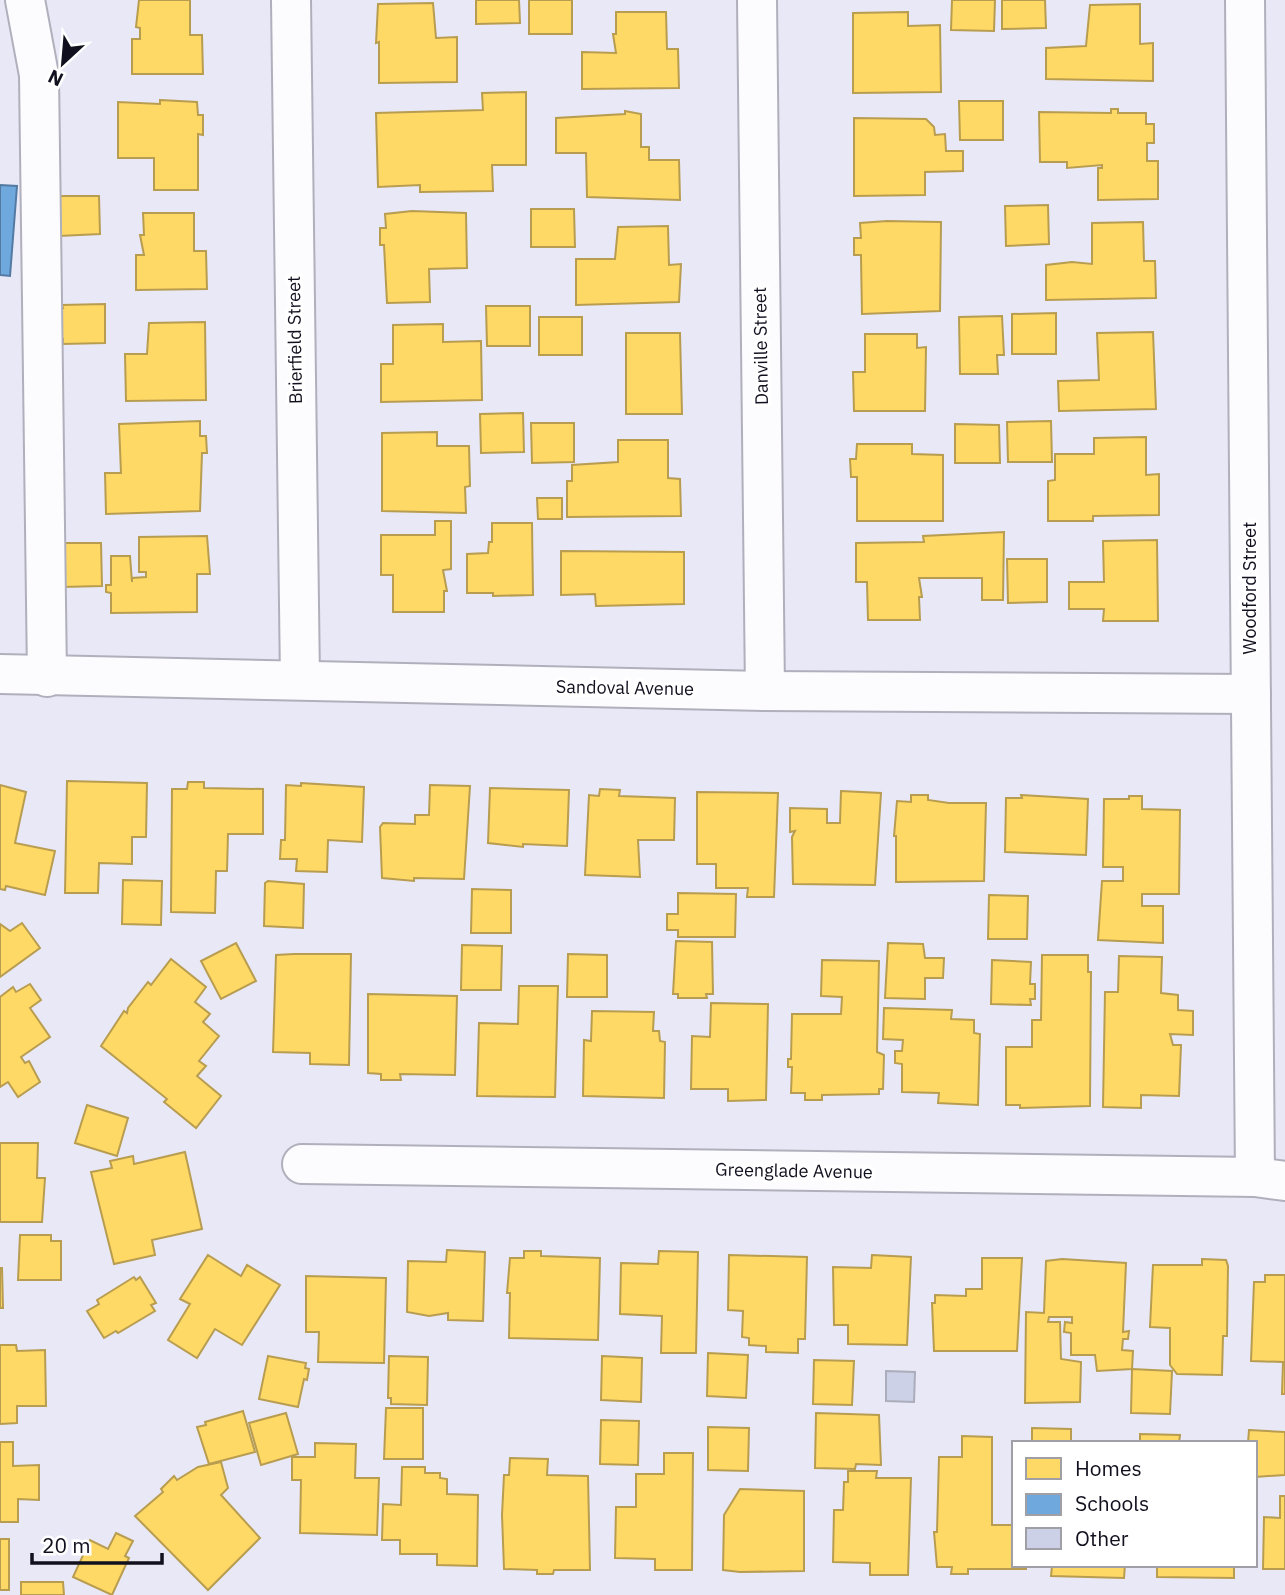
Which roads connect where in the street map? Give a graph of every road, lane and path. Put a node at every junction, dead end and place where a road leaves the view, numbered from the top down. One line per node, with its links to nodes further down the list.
1 (25, 0): 6 (street)
2 (291, 0): 7 (street, Brierfield Street)
3 (757, 0): 8 (street, Danville Street)
4 (1245, 0): 9 (street, Woodford Street)
5 (0, 674): 6 (street, Sandoval Avenue)
6 (47, 677): 7 (street, Sandoval Avenue)
7 (300, 680): 8 (street, Sandoval Avenue)
8 (765, 691): 9 (street, Sandoval Avenue)
9 (1251, 694): 11 (street, Woodford Street)
10 (302, 1164): 11 (street, Greenglade Avenue)
11 (1270, 1179)

